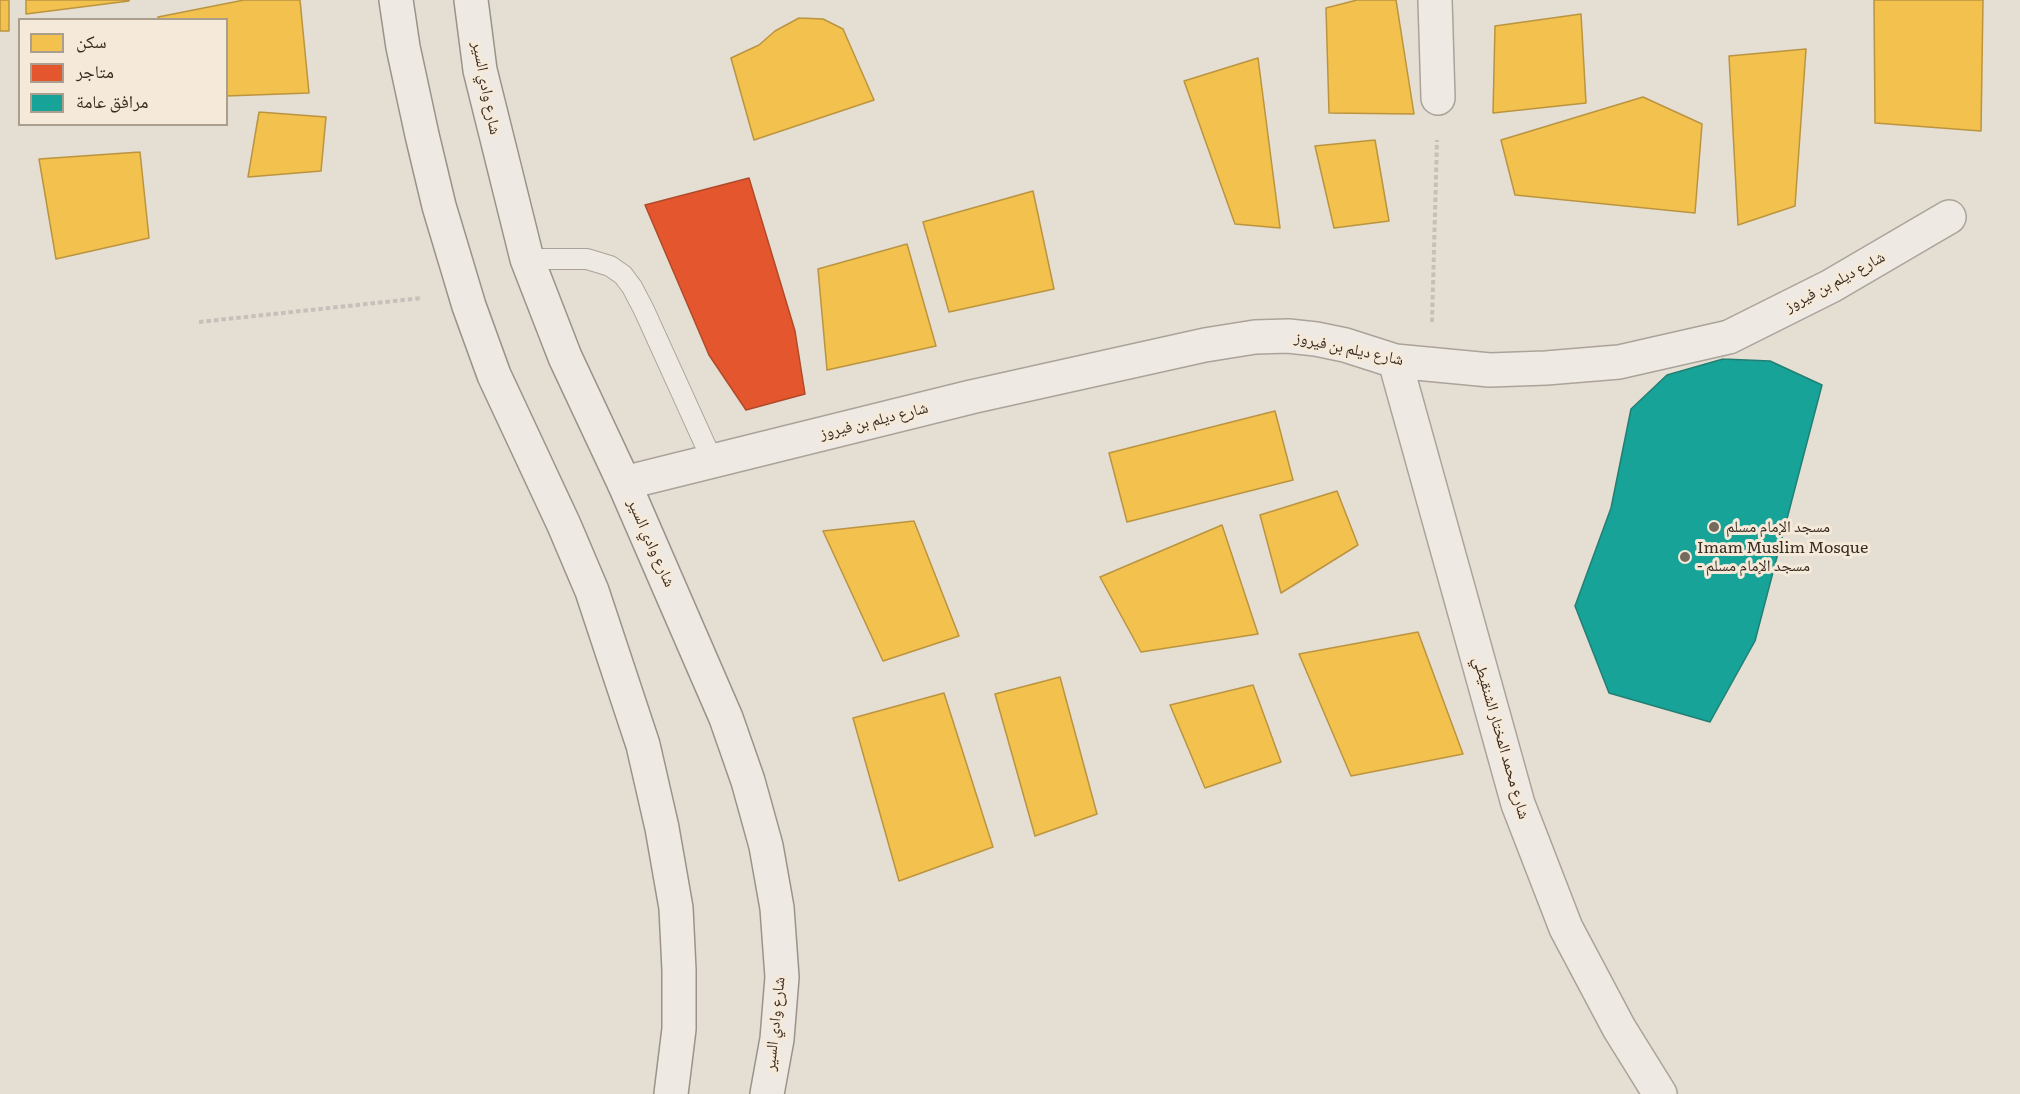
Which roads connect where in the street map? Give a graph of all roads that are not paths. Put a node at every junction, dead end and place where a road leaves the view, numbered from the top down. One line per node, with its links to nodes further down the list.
1 (396, 0): 10 (main road)
2 (471, 0): 6 (main road, شارع وادي السير)
3 (1435, 0): 4 (main road)
4 (1438, 98)
5 (1950, 217): 7 (main road, شارع ديلم بن فيروز)
6 (527, 259): 8 (lane); 9 (main road, شارع وادي السير)
7 (1395, 361): 8 (main road, شارع ديلم بن فيروز); 12 (main road, شارع محمد المختار الشنقيطي)
8 (713, 462): 9 (main road, شارع ديلم بن فيروز)
9 (624, 483): 11 (main road, شارع وادي السير)
10 (671, 1094)
11 (767, 1094)
12 (1660, 1094)

